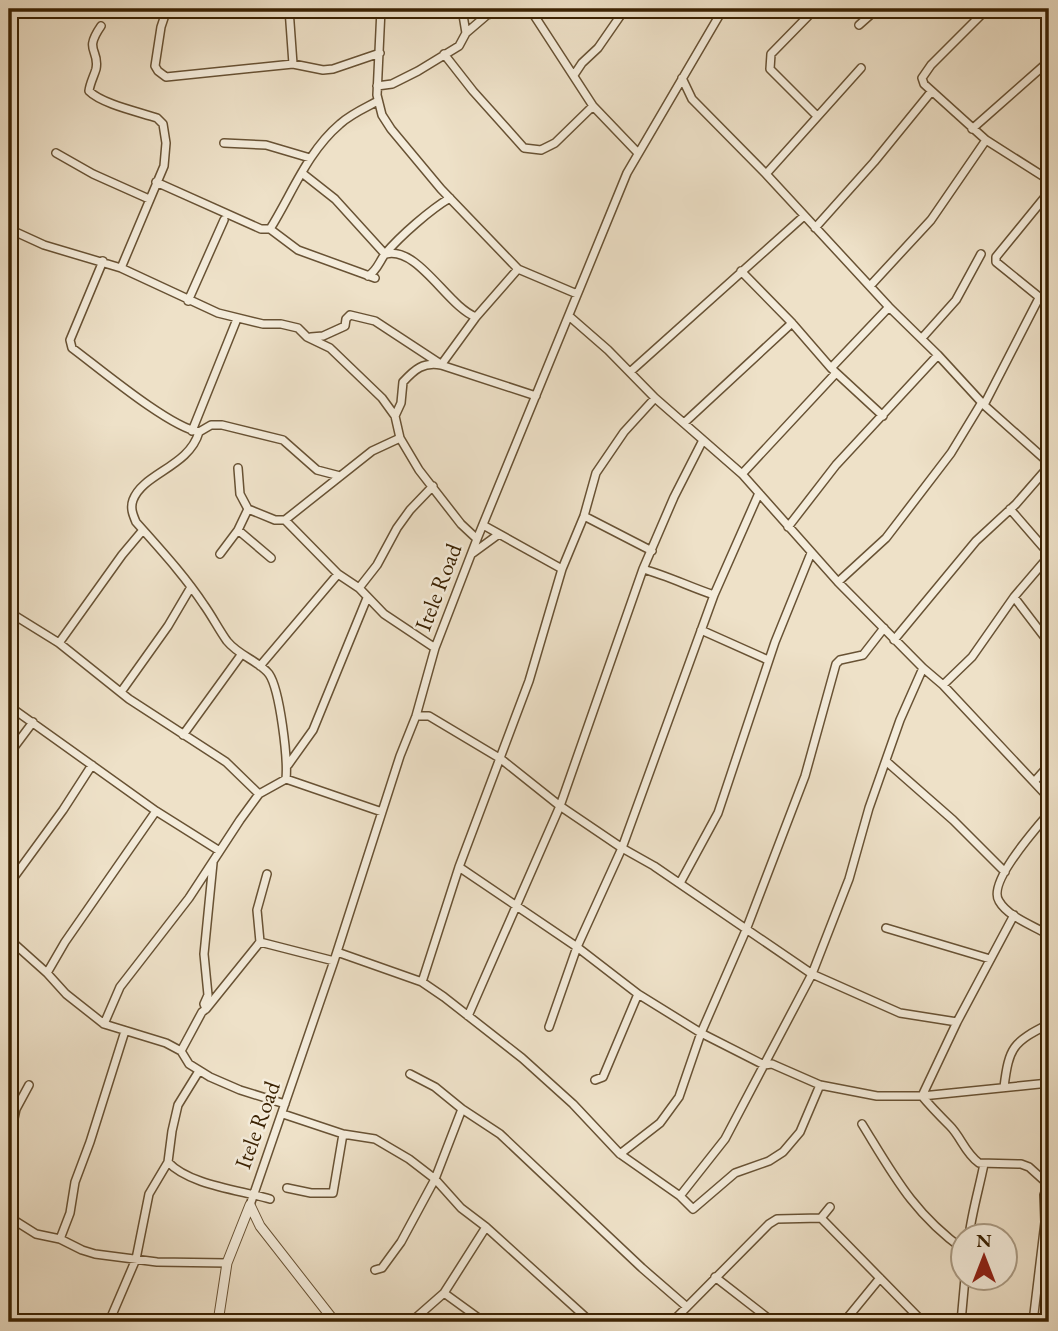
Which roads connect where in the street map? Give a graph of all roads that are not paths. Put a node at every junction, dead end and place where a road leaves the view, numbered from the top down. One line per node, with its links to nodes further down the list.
1 (167, 9): 18 (street)
2 (289, 9): 18 (street)
3 (381, 9): 15 (street)
4 (461, 9): 14 (street)
5 (512, 9): 14 (street)
6 (530, 9): 20 (street)
7 (625, 9): 20 (street)
8 (723, 9): 21 (street, Itele Road)
9 (815, 9): 26 (street)
10 (877, 9): 12 (street)
11 (987, 9): 23 (street)
12 (859, 25)
13 (101, 26): 36 (street)
14 (466, 33): 16 (street)
15 (380, 53): 18 (street); 22 (street)
16 (444, 54): 22 (street); 25 (street)
17 (1049, 61): 27 (street)
18 (293, 64)
19 (861, 68): 26 (street)
20 (574, 75): 25 (street)
21 (682, 78): 31 (street, Itele Road); 34 (street)
22 (377, 86): 24 (street)
23 (931, 92): 27 (street); 44 (street)
24 (378, 101): 32 (street); 37 (street)
25 (593, 106): 31 (street)
26 (817, 116): 34 (street)
27 (972, 130): 28 (street)
28 (986, 140): 35 (street); 53 (street)
29 (224, 143): 32 (street)
30 (56, 153): 40 (street)
31 (638, 153): 54 (street, Itele Road)
32 (310, 158): 33 (street)
33 (302, 173): 46 (street); 47 (street)
34 (766, 174): 42 (street)
35 (1049, 180)
36 (156, 182): 40 (street); 46 (street)
37 (441, 188): 39 (street); 41 (street)
38 (1049, 192): 55 (street)
39 (450, 198): 41 (street); 51 (street)
40 (149, 200): 50 (street)
41 (437, 205): 47 (street)
42 (804, 216): 44 (street); 52 (street)
43 (224, 220): 56 (street)
44 (815, 228): 53 (street)
45 (9, 229): 49 (street)
46 (270, 229): 47 (street)
47 (385, 254): 60 (street)
48 (981, 254): 64 (street)
49 (103, 261): 50 (street); 75 (street)
50 (121, 268): 56 (street)
51 (518, 269): 54 (street); 60 (street)
52 (741, 271): 62 (street); 68 (street)
53 (870, 286): 58 (street)
54 (577, 294): 59 (street, Itele Road)
55 (1039, 298): 57 (street); 71 (street)
56 (188, 301): 61 (street)
57 (1049, 305)
58 (889, 307): 64 (street); 67 (street)
59 (569, 316): 68 (street); 69 (street, Itele Road)
60 (476, 317): 66 (street)
61 (237, 319): 63 (street); 75 (street)
62 (792, 323): 67 (street); 74 (street)
63 (307, 337): 66 (street); 72 (street)
64 (922, 338): 65 (street)
65 (938, 355): 71 (street); 73 (street)
66 (442, 365): 69 (street); 72 (street)
67 (833, 370): 73 (street); 81 (street)
68 (630, 372): 70 (street)
69 (536, 396): 90 (street, Itele Road)
70 (655, 397): 74 (street); 88 (street)
71 (983, 403): 78 (street); 105 (street)
72 (395, 416): 76 (street)
73 (883, 416): 91 (street)
74 (684, 423): 77 (street)
75 (196, 432): 80 (street); 92 (street)
76 (400, 438): 82 (street); 83 (street)
77 (704, 440): 81 (street); 96 (street)
78 (1049, 464): 87 (street)
79 (238, 468): 86 (street)
80 (322, 473): 82 (street); 84 (street)
81 (742, 474): 85 (street)
82 (340, 477): 84 (street)
83 (433, 486): 95 (street); 107 (street)
84 (327, 488): 89 (street)
85 (759, 494): 91 (street); 108 (street)
86 (248, 509): 89 (street); 93 (street)
87 (1010, 509): 100 (street); 114 (street)
88 (584, 516): 96 (street); 102 (street)
89 (285, 520): 104 (street)
90 (483, 525): 94 (street); 95 (street, Itele Road)
91 (788, 527): 98 (street)
92 (143, 530): 106 (street); 115 (street)
93 (238, 530): 99 (street); 101 (street)
94 (499, 534): 97 (street); 102 (street)
95 (477, 539): 97 (street, Itele Road)
96 (652, 551): 103 (street)
97 (473, 553): 117 (street, Itele Road)
98 (811, 553): 105 (street); 119 (street)
99 (220, 554)
100 (1049, 555): 109 (street)
101 (271, 558)
102 (562, 569): 129 (street)
103 (643, 569): 108 (street); 138 (street)
104 (338, 574): 107 (street); 120 (street)
105 (838, 582): 112 (street)
106 (191, 587): 118 (street); 123 (street)
107 (359, 588): 110 (street)
108 (714, 595): 113 (street)
109 (1014, 597): 116 (street); 122 (street)
110 (367, 598): 117 (street); 132 (street)
111 (9, 612): 115 (street)
112 (884, 628): 114 (street); 153 (street)
113 (702, 630): 119 (street); 142 (street)
114 (894, 640): 121 (street)
115 (59, 643): 123 (street)
116 (1049, 643)
117 (435, 648): 125 (street, Itele Road)
118 (241, 655): 120 (street); 127 (street)
119 (768, 660): 148 (street)
120 (260, 666): 132 (street)
121 (923, 668): 122 (street); 130 (street)
122 (943, 685): 135 (street)
123 (121, 692): 127 (street)
124 (9, 706): 126 (street)
125 (417, 712): 129 (street); 140 (street, Itele Road)
126 (33, 722): 128 (street); 131 (street)
127 (183, 735): 136 (street)
128 (9, 754)
129 (501, 759): 138 (street); 145 (street)
130 (887, 762): 146 (street); 162 (street)
131 (92, 765): 139 (street); 149 (street)
132 (288, 765): 134 (street)
133 (1049, 765): 135 (street)
134 (286, 779): 136 (street); 140 (street)
135 (1034, 782): 137 (street)
136 (260, 794): 143 (street)
137 (1049, 798)
138 (560, 806): 142 (street); 150 (street)
139 (156, 811): 143 (street); 161 (street)
140 (382, 812): 158 (street, Itele Road)
141 (1049, 813): 146 (street)
142 (622, 848): 148 (street); 157 (street)
143 (218, 850): 144 (street)
144 (213, 859): 165 (street); 168 (street)
145 (459, 867): 150 (street); 163 (street)
146 (1005, 872): 151 (street)
147 (267, 874): 156 (street)
148 (680, 883): 153 (street)
149 (9, 884)
150 (516, 906): 157 (street); 166 (street)
151 (1014, 915): 154 (street); 159 (street)
152 (886, 928): 159 (street)
153 (746, 930): 162 (street); 172 (street)
154 (1049, 934)
155 (9, 939): 161 (street)
156 (260, 942): 160 (street); 165 (street)
157 (577, 947): 164 (street); 170 (street)
158 (337, 952): 160 (street, Itele Road); 163 (street)
159 (990, 959): 167 (street)
160 (334, 961): 183 (street, Itele Road)
161 (47, 972): 168 (street)
162 (812, 975): 167 (street); 174 (street)
163 (422, 982): 166 (street)
164 (638, 994): 172 (street); 177 (street)
165 (206, 1009): 173 (street)
166 (468, 1016): 189 (street)
167 (957, 1022): 182 (street)
168 (104, 1024): 171 (street)
169 (1049, 1024): 181 (street)
170 (549, 1027)
171 (125, 1031): 173 (street); 206 (street)
172 (701, 1033): 174 (street); 189 (street)
173 (181, 1051): 175 (street)
174 (764, 1065): 180 (street); 196 (street)
175 (200, 1071): 183 (street); 190 (street)
176 (410, 1074): 184 (street)
177 (595, 1080)
178 (1049, 1083): 181 (street)
179 (29, 1085): 188 (street)
180 (820, 1085): 182 (street); 196 (street)
181 (1004, 1087): 182 (street)
182 (922, 1096): 191 (street)
183 (285, 1104): 185 (street, Itele Road)
184 (462, 1109): 192 (street); 215 (street)
185 (283, 1114): 187 (street); 195 (street, Itele Road)
186 (862, 1124): 207 (street)
187 (343, 1134): 192 (street); 194 (street)
188 (9, 1142)
189 (620, 1154): 196 (street)
190 (168, 1162): 195 (street); 208 (street)
191 (984, 1164): 193 (street); 203 (street)
192 (435, 1179): 205 (street); 210 (street)
193 (1048, 1184): 227 (street)
194 (287, 1188)
195 (252, 1194): 197 (street); 198 (street, Itele Road)
196 (680, 1196)
197 (270, 1199)
198 (250, 1205): 202 (street); 204 (street)
199 (831, 1207): 201 (street)
200 (9, 1217): 206 (street)
201 (821, 1218): 211 (street); 212 (street)
202 (245, 1220): 204 (street); 209 (street)
203 (971, 1222)
204 (260, 1226): 216 (street)
205 (486, 1227): 214 (street); 221 (street)
206 (60, 1239): 208 (street)
207 (950, 1240)
208 (136, 1259): 209 (street); 217 (street)
209 (227, 1264): 218 (street)
210 (375, 1270)
211 (715, 1277): 215 (street); 223 (street)
212 (880, 1278): 224 (street); 225 (street)
213 (964, 1292): 226 (street)
214 (444, 1293): 219 (street); 220 (street)
215 (687, 1307): 222 (street)
216 (330, 1320)
217 (109, 1322)
218 (218, 1322)
219 (411, 1322)
220 (484, 1322)
221 (591, 1322)
222 (672, 1322)
223 (773, 1322)
224 (844, 1322)
225 (923, 1322)
226 (961, 1322)
227 (1033, 1322)

